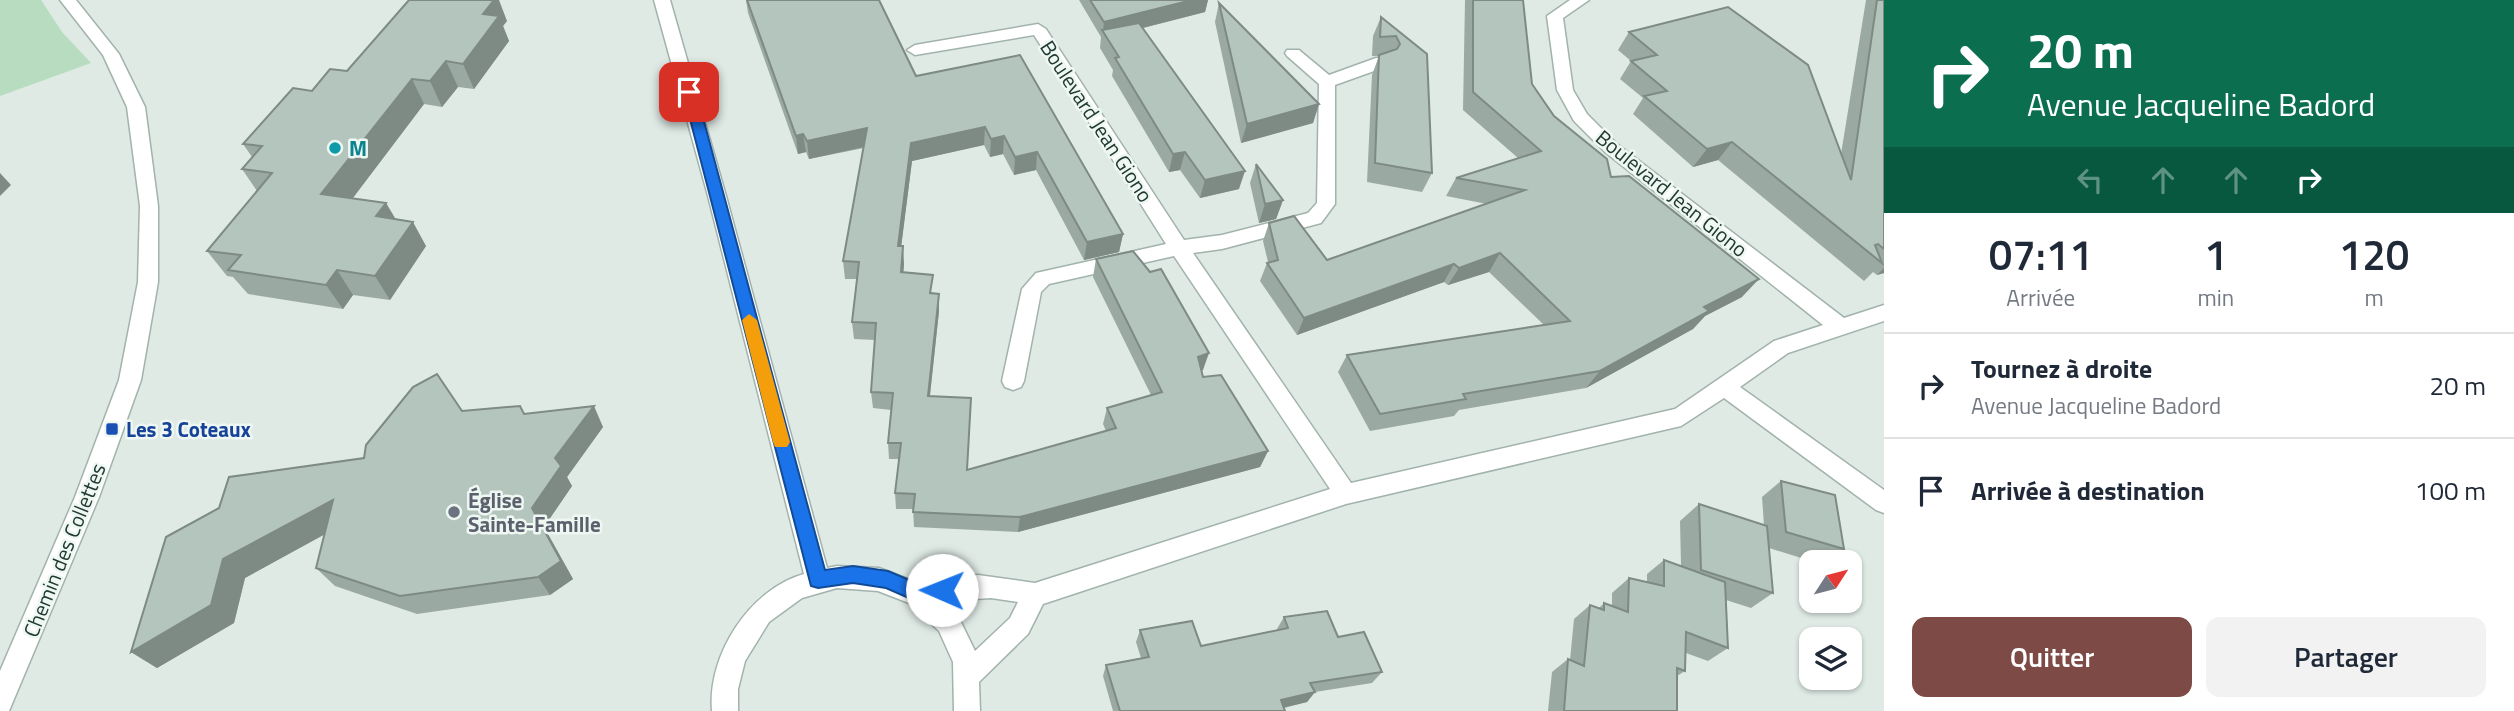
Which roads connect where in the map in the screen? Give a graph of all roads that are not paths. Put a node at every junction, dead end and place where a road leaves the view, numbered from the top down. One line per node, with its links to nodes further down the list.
1 (68, 0): 19 (street, Chemin des Collettes)
2 (662, 0): 15 (street)
3 (1581, 0): 10 (street, Boulevard Jean Giono)
4 (915, 50): 8 (street, Boulevard Jean Giono)
5 (1293, 53): 7 (street)
6 (1382, 62): 7 (street)
7 (1327, 82): 8 (street)
8 (1179, 248): 11 (street); 13 (street, Boulevard Jean Giono)
9 (1884, 313): 10 (street)
10 (1839, 326): 12 (street)
11 (1013, 381)
12 (1726, 388): 13 (street); 14 (street)
13 (1346, 494): 17 (street)
14 (1884, 503)
15 (818, 580): 16 (street); 20 (street)
16 (920, 594): 17 (street); 18 (street)
17 (1035, 595): 18 (street)
18 (968, 675): 21 (street)
19 (0, 702)
20 (719, 710)
21 (967, 711)

